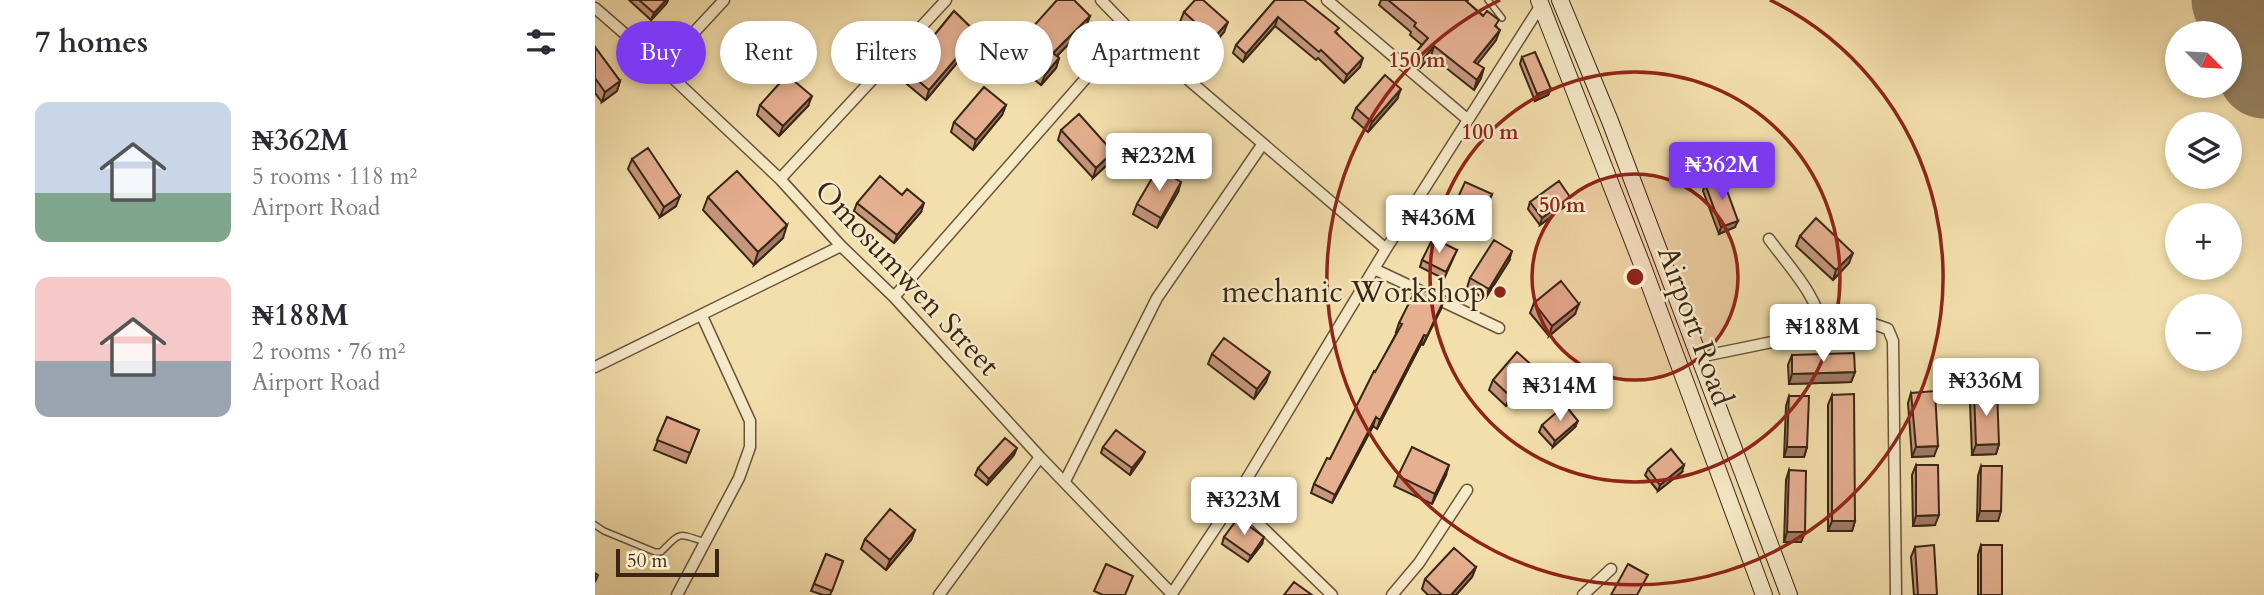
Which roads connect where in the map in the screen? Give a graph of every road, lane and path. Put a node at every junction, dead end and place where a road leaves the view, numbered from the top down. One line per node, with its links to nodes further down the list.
1 (724, 0): 10 (street)
2 (946, 0): 18 (street)
3 (1101, 0): 11 (street)
4 (1327, 0): 16 (street)
5 (1488, 0): 9 (lane)
6 (1560, 0): 22 (main road, Airport Road)
7 (1540, 3): 16 (street); 23 (main road, Airport Road)
8 (595, 8): 12 (street, Omosumwen Street)
9 (1503, 18)
10 (704, 21)
11 (1121, 21)
12 (616, 27)
13 (679, 84): 18 (street, Omosumwen Street)
14 (1081, 84): 25 (street)
15 (1192, 84): 17 (street)
16 (1467, 119): 21 (street)
17 (1262, 145): 21 (street); 32 (street)
18 (780, 178): 20 (street, Omosumwen Street)
19 (1769, 239): 28 (street)
20 (841, 246): 25 (street, Omosumwen Street); 26 (street)
21 (1386, 249): 24 (street)
22 (1662, 260): 23 (main road); 29 (main road, Airport Road)
23 (1643, 267): 44 (main road, Airport Road)
24 (1374, 269): 27 (street); 34 (street)
25 (894, 297): 31 (street, Omosumwen Street)
26 (702, 316): 30 (street); 36 (street)
27 (1499, 328)
28 (1823, 331): 29 (street); 46 (street)
29 (1699, 357): 45 (main road, Airport Road)
30 (595, 367)
31 (1040, 457): 32 (street, Omosumwen Street); 40 (street)
32 (1065, 481): 38 (street, Omosumwen Street)
33 (1467, 490): 42 (street)
34 (1234, 500): 38 (street); 41 (street)
35 (595, 525): 36 (lane)
36 (705, 542): 39 (street)
37 (1611, 569): 43 (street)
38 (1171, 594)
39 (677, 595)
40 (939, 595)
41 (1332, 595)
42 (1392, 595)
43 (1584, 595)
44 (1764, 595)
45 (1789, 595)
46 (1896, 595)

